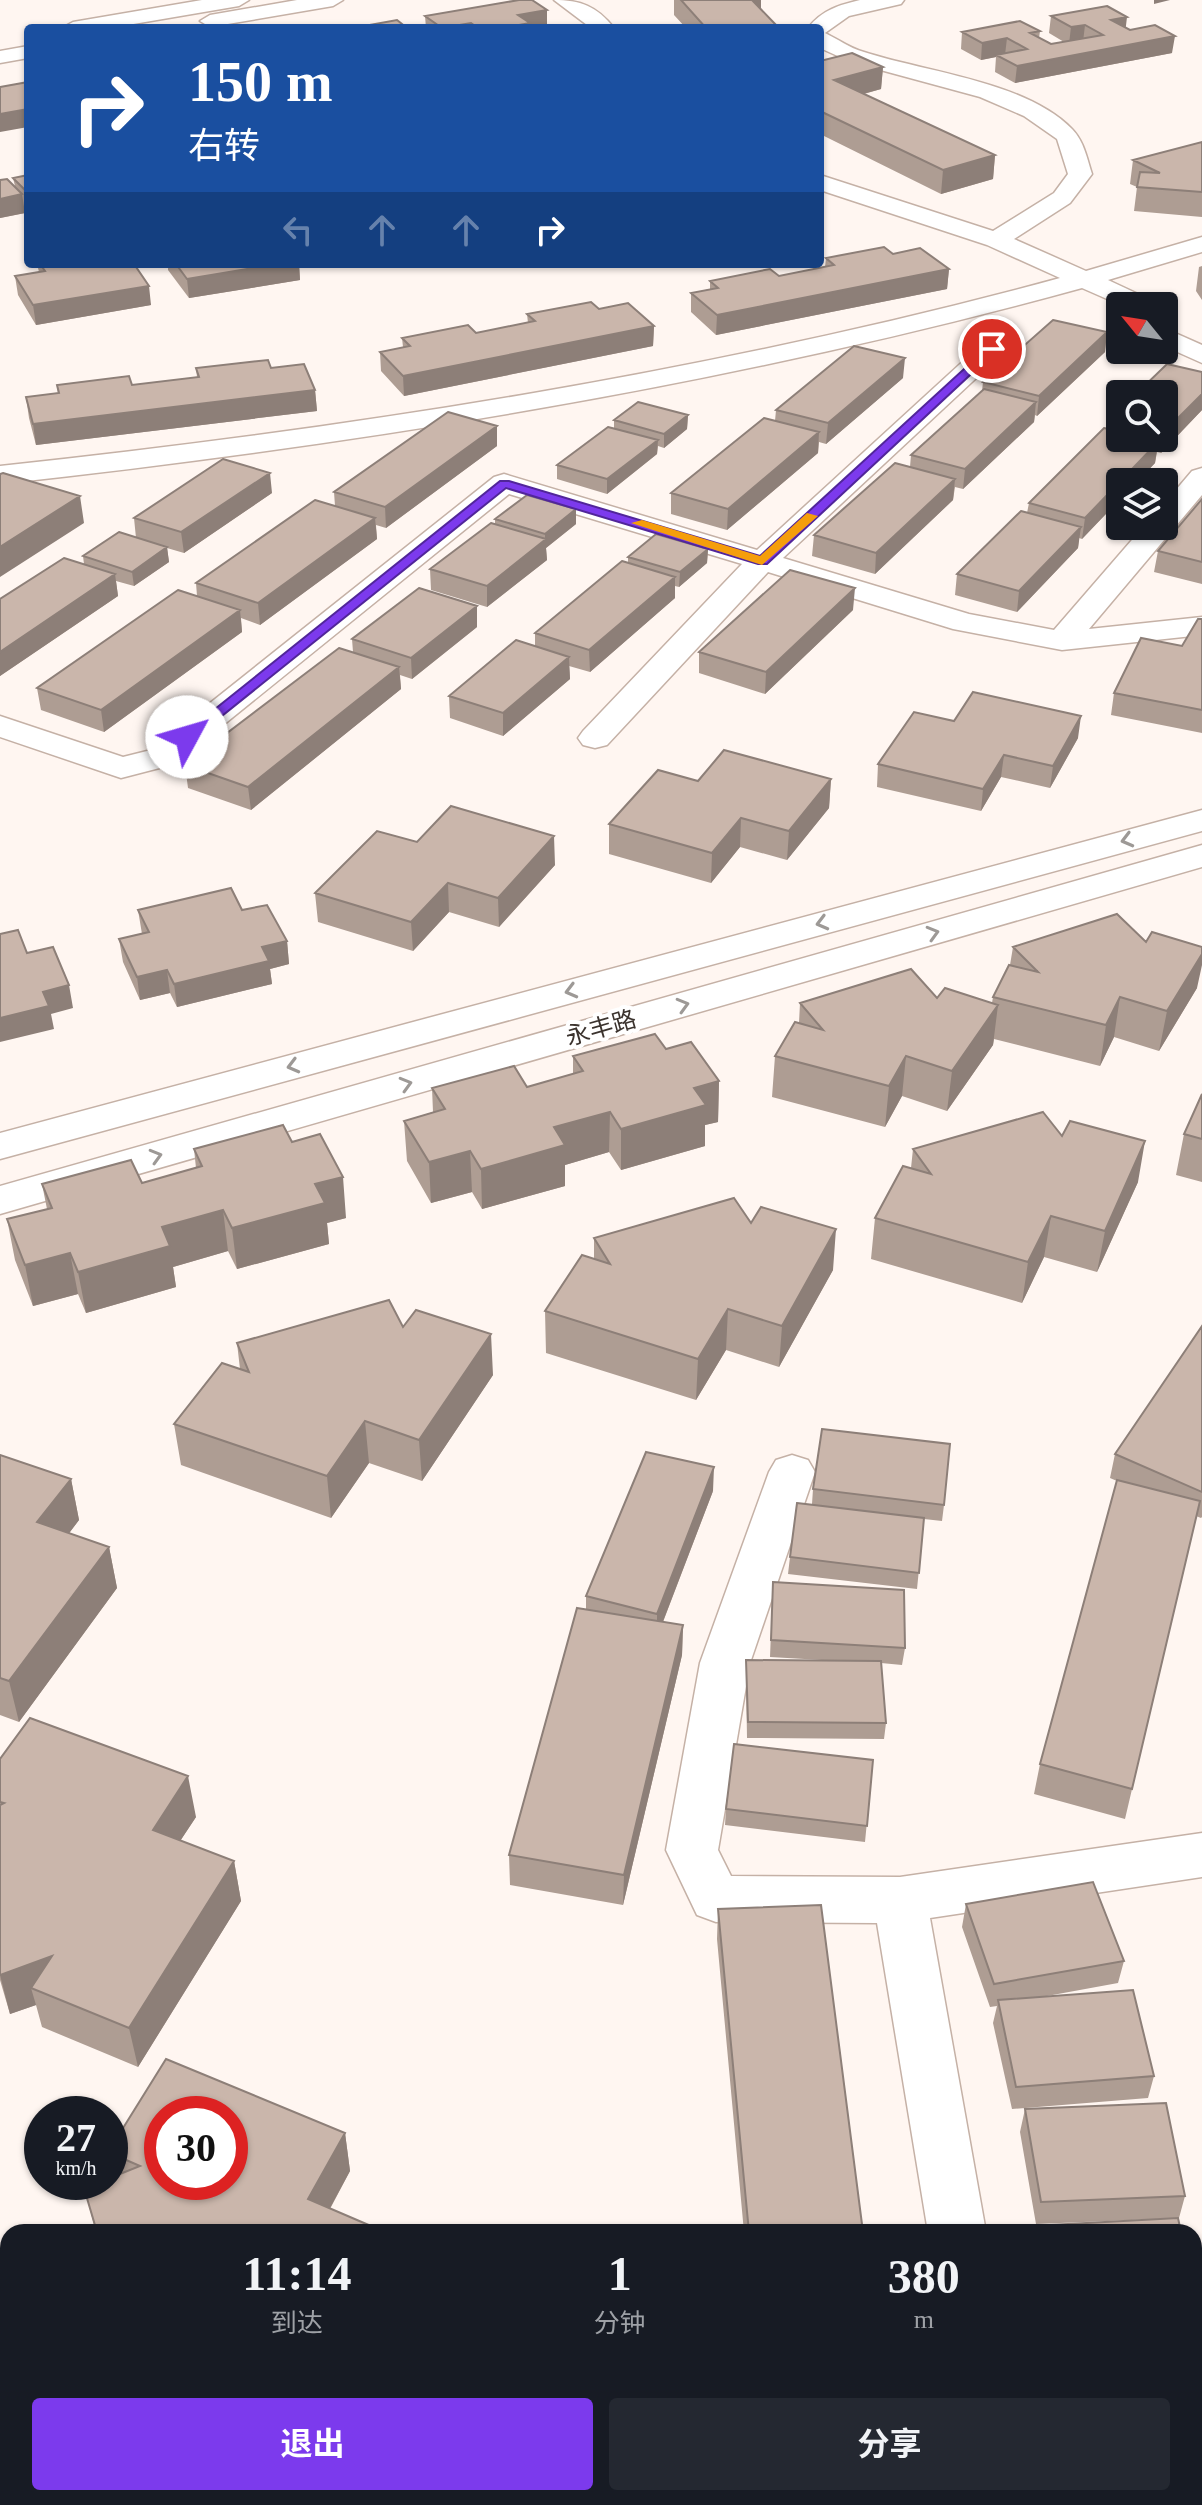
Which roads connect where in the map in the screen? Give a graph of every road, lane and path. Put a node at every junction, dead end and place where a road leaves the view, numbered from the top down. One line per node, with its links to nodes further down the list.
1 (239, 0): 6 (street)
2 (333, 0): 7 (street)
3 (564, 0): 8 (street)
4 (596, 0): 8 (street)
5 (894, 0): 9 (street)
6 (97, 24)
7 (192, 24)
8 (612, 24)
9 (821, 24)
10 (24, 37): 11 (street)
11 (0, 40)
12 (824, 41): 17 (street)
13 (24, 53): 14 (street)
14 (0, 57)
15 (824, 183): 17 (street)
16 (824, 199): 19 (street)
17 (996, 240): 19 (street)
18 (1202, 244): 19 (street)
19 (1074, 284): 20 (street); 21 (street); 27 (street)
20 (1106, 294)
21 (1106, 306)
22 (1178, 323): 23 (street)
23 (1202, 334)
24 (1178, 343): 26 (street)
25 (992, 349): 31 (street)
26 (1202, 355)
27 (0, 475)
28 (1202, 477): 29 (street)
29 (1178, 505)
30 (1148, 540): 33 (street)
31 (762, 561): 33 (street); 34 (street); 35 (street)
32 (1202, 626): 33 (street)
33 (1062, 641)
34 (0, 726)
35 (595, 738)
36 (1202, 820): 38 (street, 永丰路, one-way to 38)
37 (1202, 856): 39 (street, 永丰路, one-way to 37)
38 (0, 1146)
39 (0, 1200)
40 (792, 1472): 42 (street)
41 (1200, 1843): 42 (street)
42 (900, 1900): 43 (street)
43 (956, 2224)

